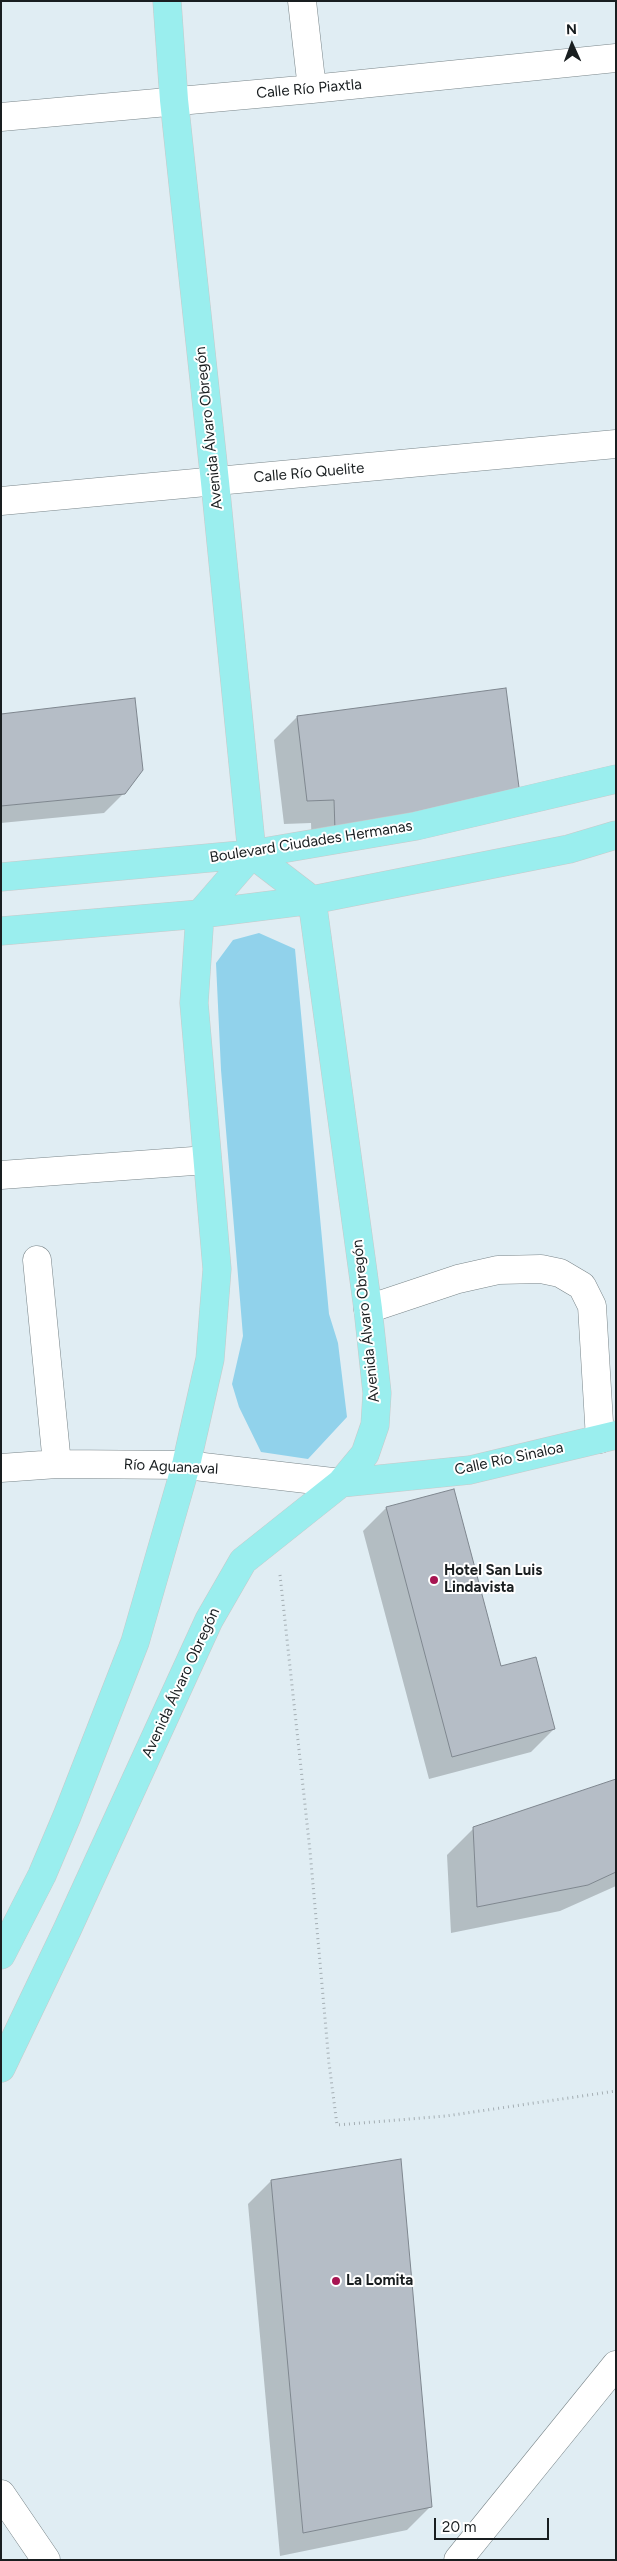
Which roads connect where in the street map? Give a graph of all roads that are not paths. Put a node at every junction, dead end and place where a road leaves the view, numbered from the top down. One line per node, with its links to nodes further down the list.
1 (168, 1): 5 (main road, Avenida Álvaro Obregón)
2 (302, 1): 4 (street)
3 (616, 58): 4 (street, Calle Río Piaxtla)
4 (312, 89): 5 (street, Calle Río Piaxtla)
5 (174, 100): 6 (street, Calle Río Piaxtla); 8 (main road, Avenida Álvaro Obregón)
6 (1, 117)
7 (616, 444): 8 (street, Calle Río Quelite)
8 (215, 482): 9 (street, Calle Río Quelite); 12 (main road, Avenida Álvaro Obregón)
9 (1, 501)
10 (616, 779): 12 (main road, Boulevard Ciudades Hermanas)
11 (616, 835): 14 (main road)
12 (252, 854): 13 (main road, Boulevard Ciudades Hermanas); 14 (main road); 15 (main road)
13 (1, 877)
14 (312, 900): 15 (main road); 20 (main road, Avenida Álvaro Obregón)
15 (200, 914): 16 (main road); 17 (main road)
16 (1, 931)
17 (207, 1160): 18 (street); 23 (main road)
18 (1, 1175)
19 (37, 1260): 22 (street)
20 (368, 1309): 21 (street); 25 (main road, Avenida Álvaro Obregón)
21 (608, 1437): 25 (main road, Calle Río Sinaloa)
22 (58, 1464): 23 (street, Río Aguanaval); 24 (street, Río Aguanaval)
23 (186, 1465): 25 (street, Río Aguanaval); 26 (main road)
24 (1, 1468)
25 (341, 1483): 27 (main road, Avenida Álvaro Obregón)
26 (1, 1955)
27 (1, 2068)
28 (616, 2365): 31 (street)
29 (1, 2494): 30 (street)
30 (46, 2560)
31 (458, 2560)

